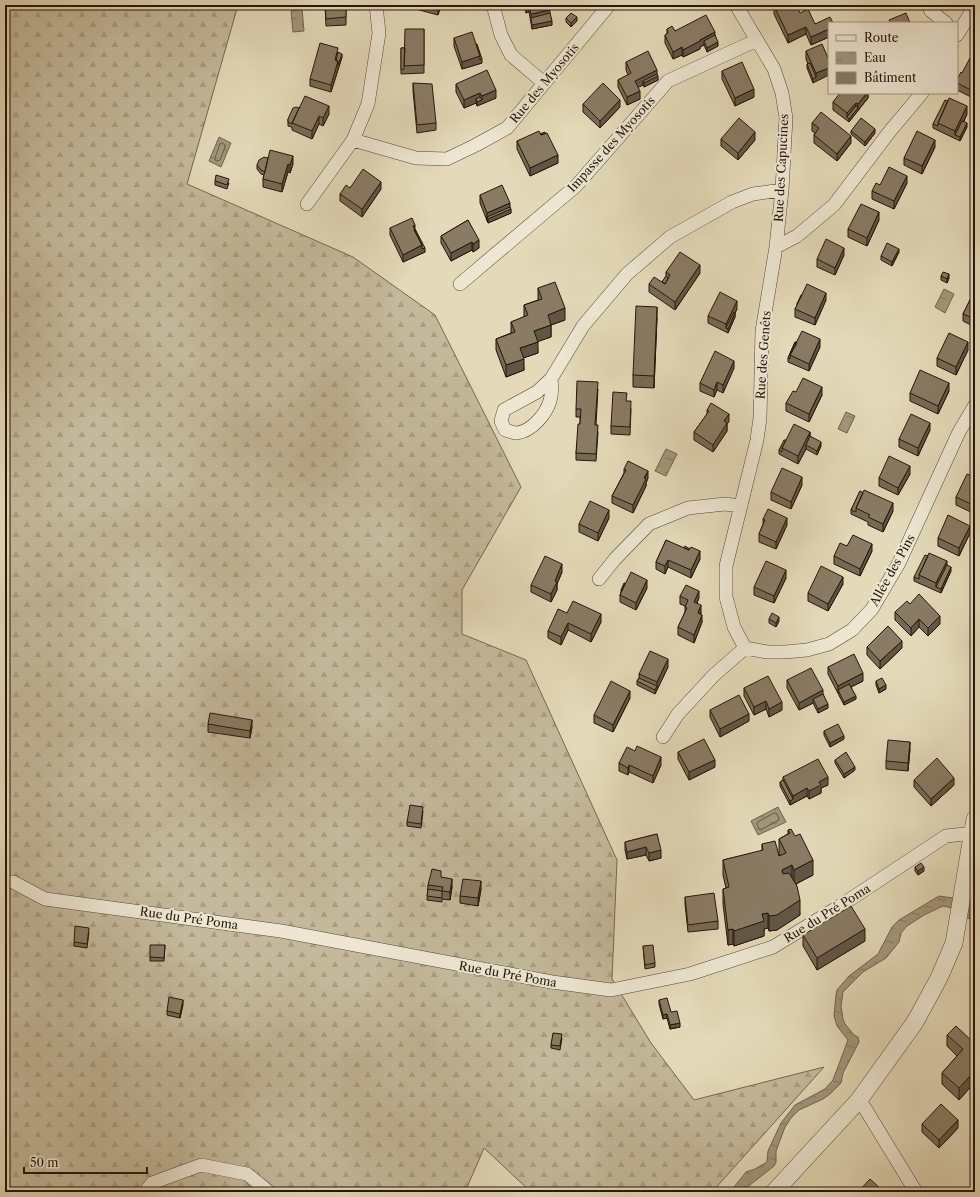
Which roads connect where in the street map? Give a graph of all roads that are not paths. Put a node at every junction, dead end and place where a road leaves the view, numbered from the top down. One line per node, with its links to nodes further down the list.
1 (376, 5): 12 (street)
2 (493, 5): 10 (street)
3 (608, 5): 10 (street, Rue des Myosotis)
4 (736, 5): 9 (street, Rue des Capucines)
5 (928, 5): 7 (street)
6 (975, 6): 8 (street)
7 (945, 22)
8 (958, 33)
9 (757, 40): 13 (street, Rue des Capucines); 16 (street, Impasse des Myosotis)
10 (544, 83): 12 (street, Rue des Myosotis)
11 (921, 94): 15 (street)
12 (353, 140): 14 (street)
13 (782, 190): 15 (street, Rue des Capucines); 17 (street)
14 (307, 204)
15 (776, 247): 19 (street, Rue des Genêts)
16 (460, 284)
17 (551, 379)
18 (975, 405): 21 (street, Allée des Pins)
19 (740, 506): 20 (street); 21 (street, Rue des Genêts)
20 (599, 579)
21 (745, 648): 22 (street)
22 (663, 737)
23 (974, 827): 24 (street, Rue du Pré Poma); 25 (street)
24 (13, 882)
25 (859, 1100): 28 (street); 29 (street)
26 (145, 1192): 27 (street)
27 (269, 1192)
28 (774, 1192)
29 (916, 1192)

